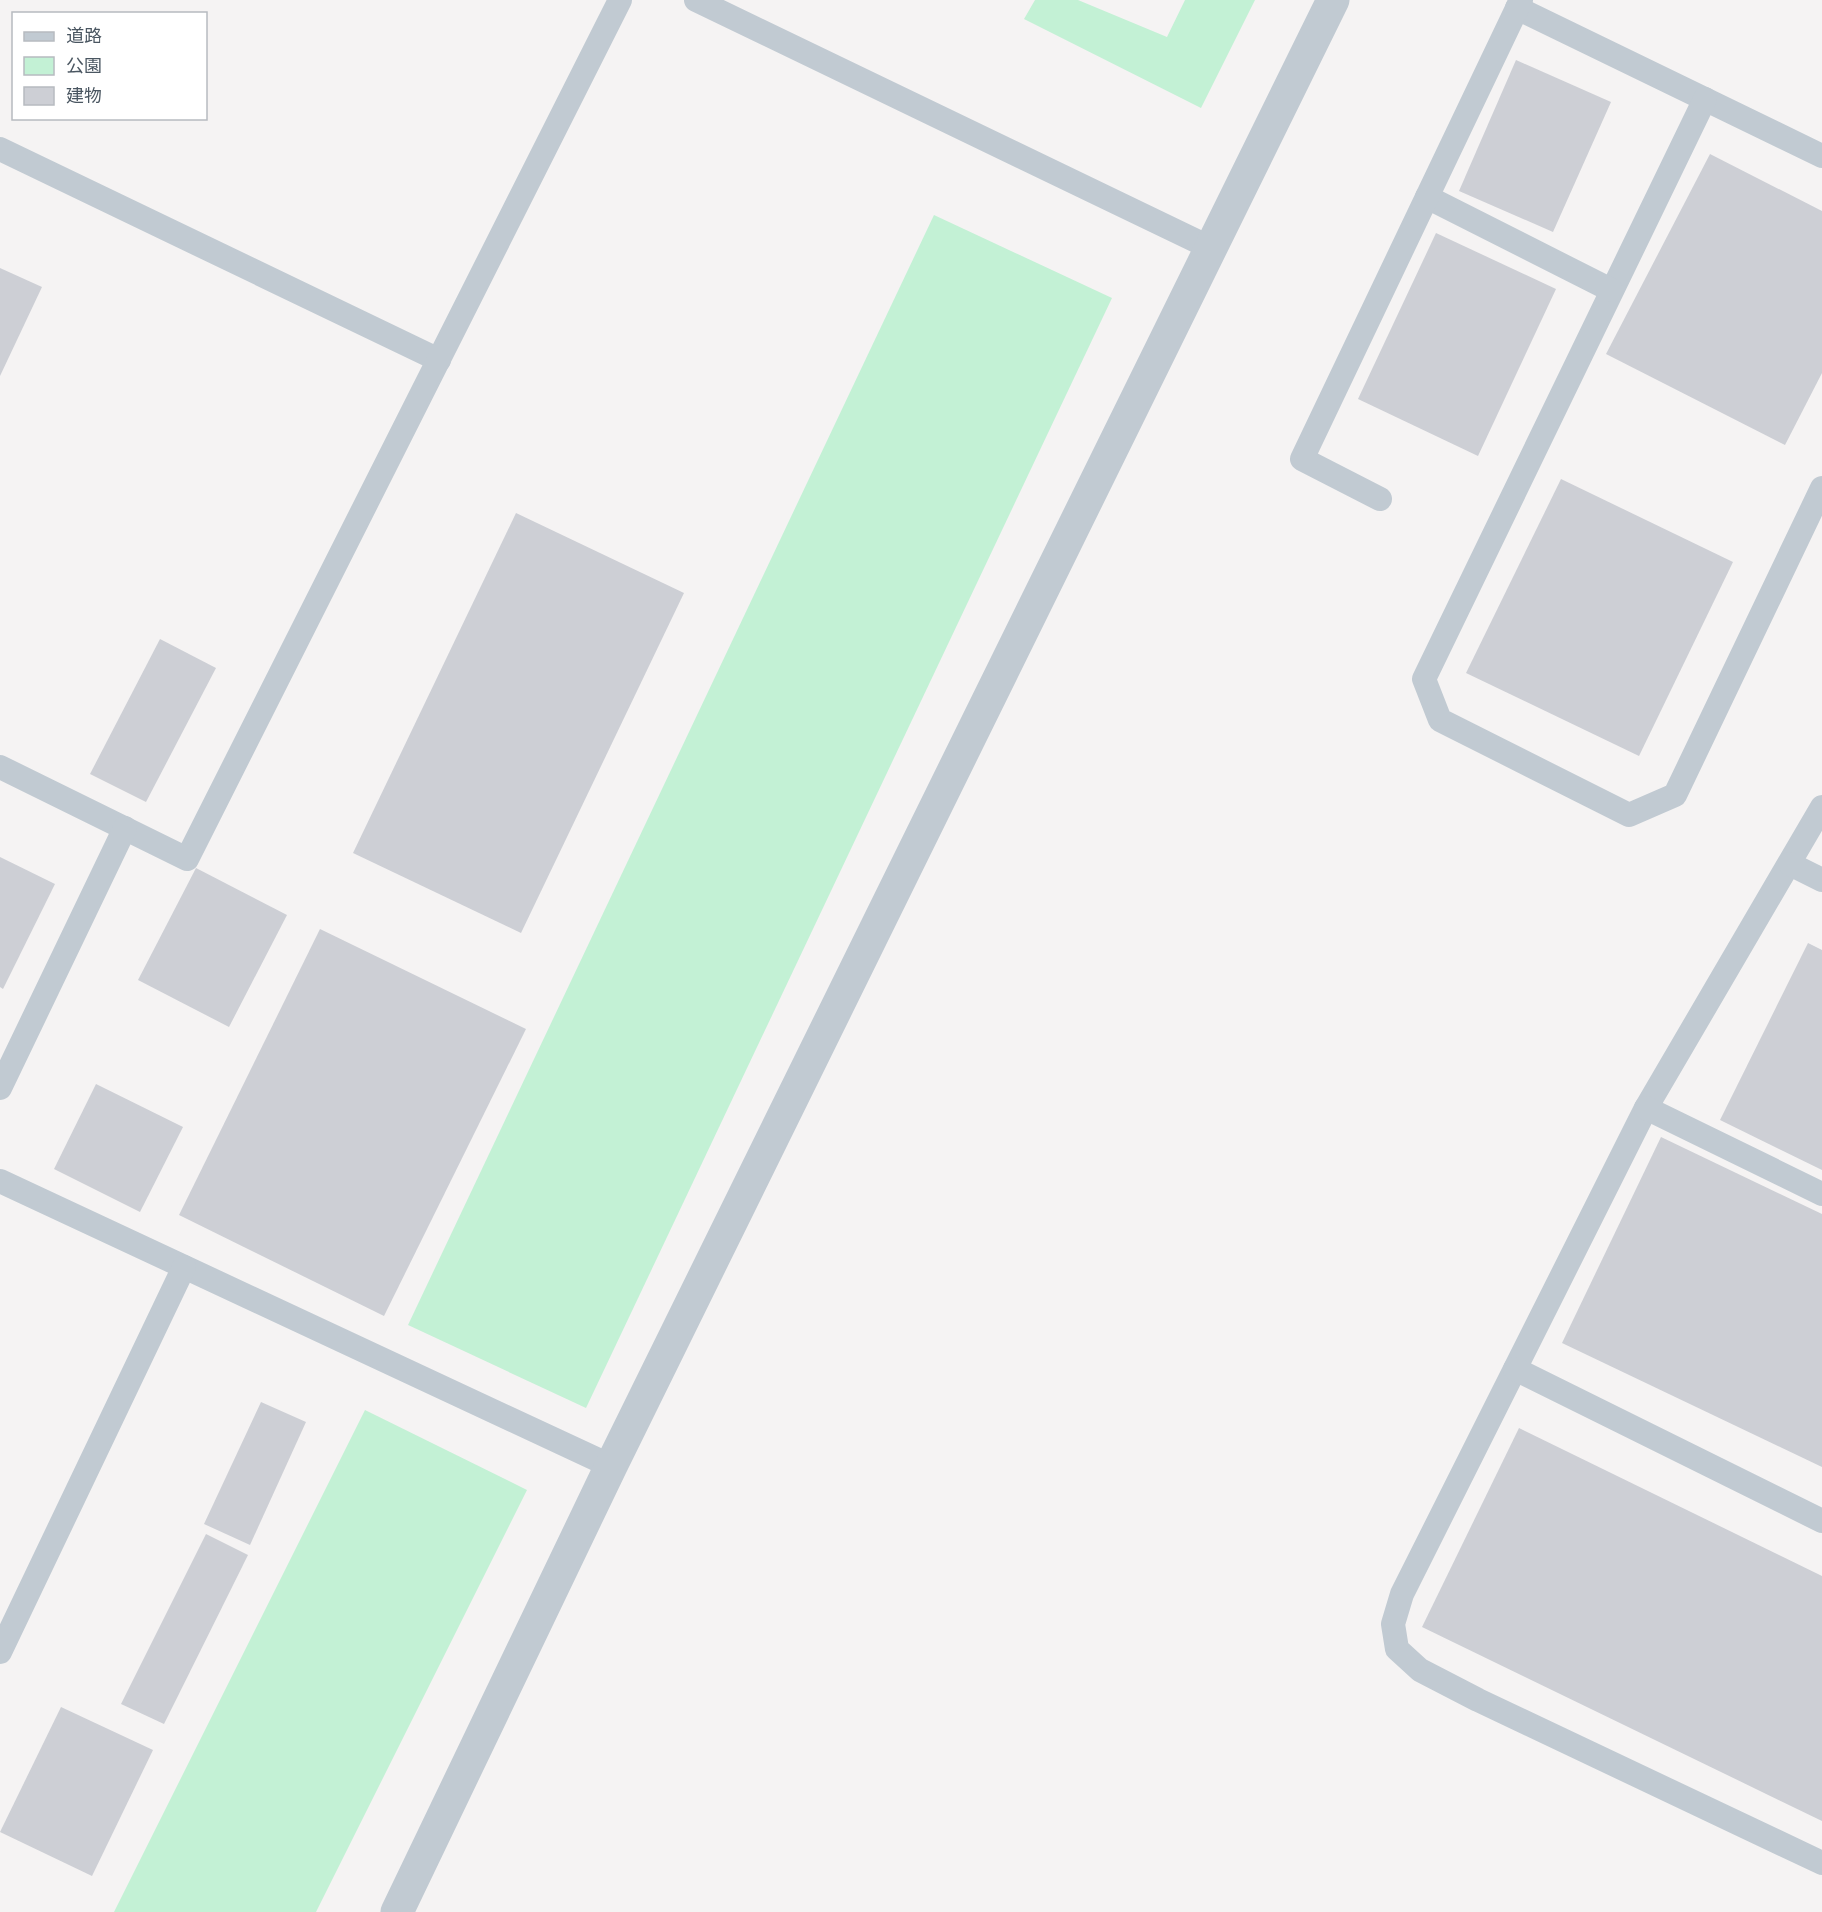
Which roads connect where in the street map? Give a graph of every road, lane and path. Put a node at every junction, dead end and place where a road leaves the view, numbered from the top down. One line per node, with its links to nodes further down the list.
1 (620, 0): 11 (lane)
2 (696, 0): 9 (lane)
3 (1333, 0): 9 (street)
4 (1519, 4): 5 (lane); 8 (lane)
5 (1705, 99): 7 (lane); 10 (lane)
6 (0, 149): 11 (lane)
7 (1822, 156)
8 (1427, 197): 10 (lane); 13 (lane)
9 (1211, 248): 25 (street)
10 (1611, 290): 12 (lane)
11 (439, 360): 16 (lane)
12 (1822, 488)
13 (1380, 499)
14 (0, 767): 16 (lane)
15 (1822, 807): 17 (lane)
16 (125, 828): 19 (lane)
17 (1790, 864): 18 (lane); 20 (lane)
18 (1822, 880)
19 (0, 1088)
20 (1646, 1108): 22 (lane); 24 (lane)
21 (0, 1181): 23 (lane)
22 (1822, 1194)
23 (184, 1267): 25 (lane); 27 (lane)
24 (1515, 1369): 26 (lane); 28 (lane)
25 (611, 1466): 29 (street)
26 (1822, 1521)
27 (0, 1652)
28 (1822, 1863)
29 (397, 1912)

